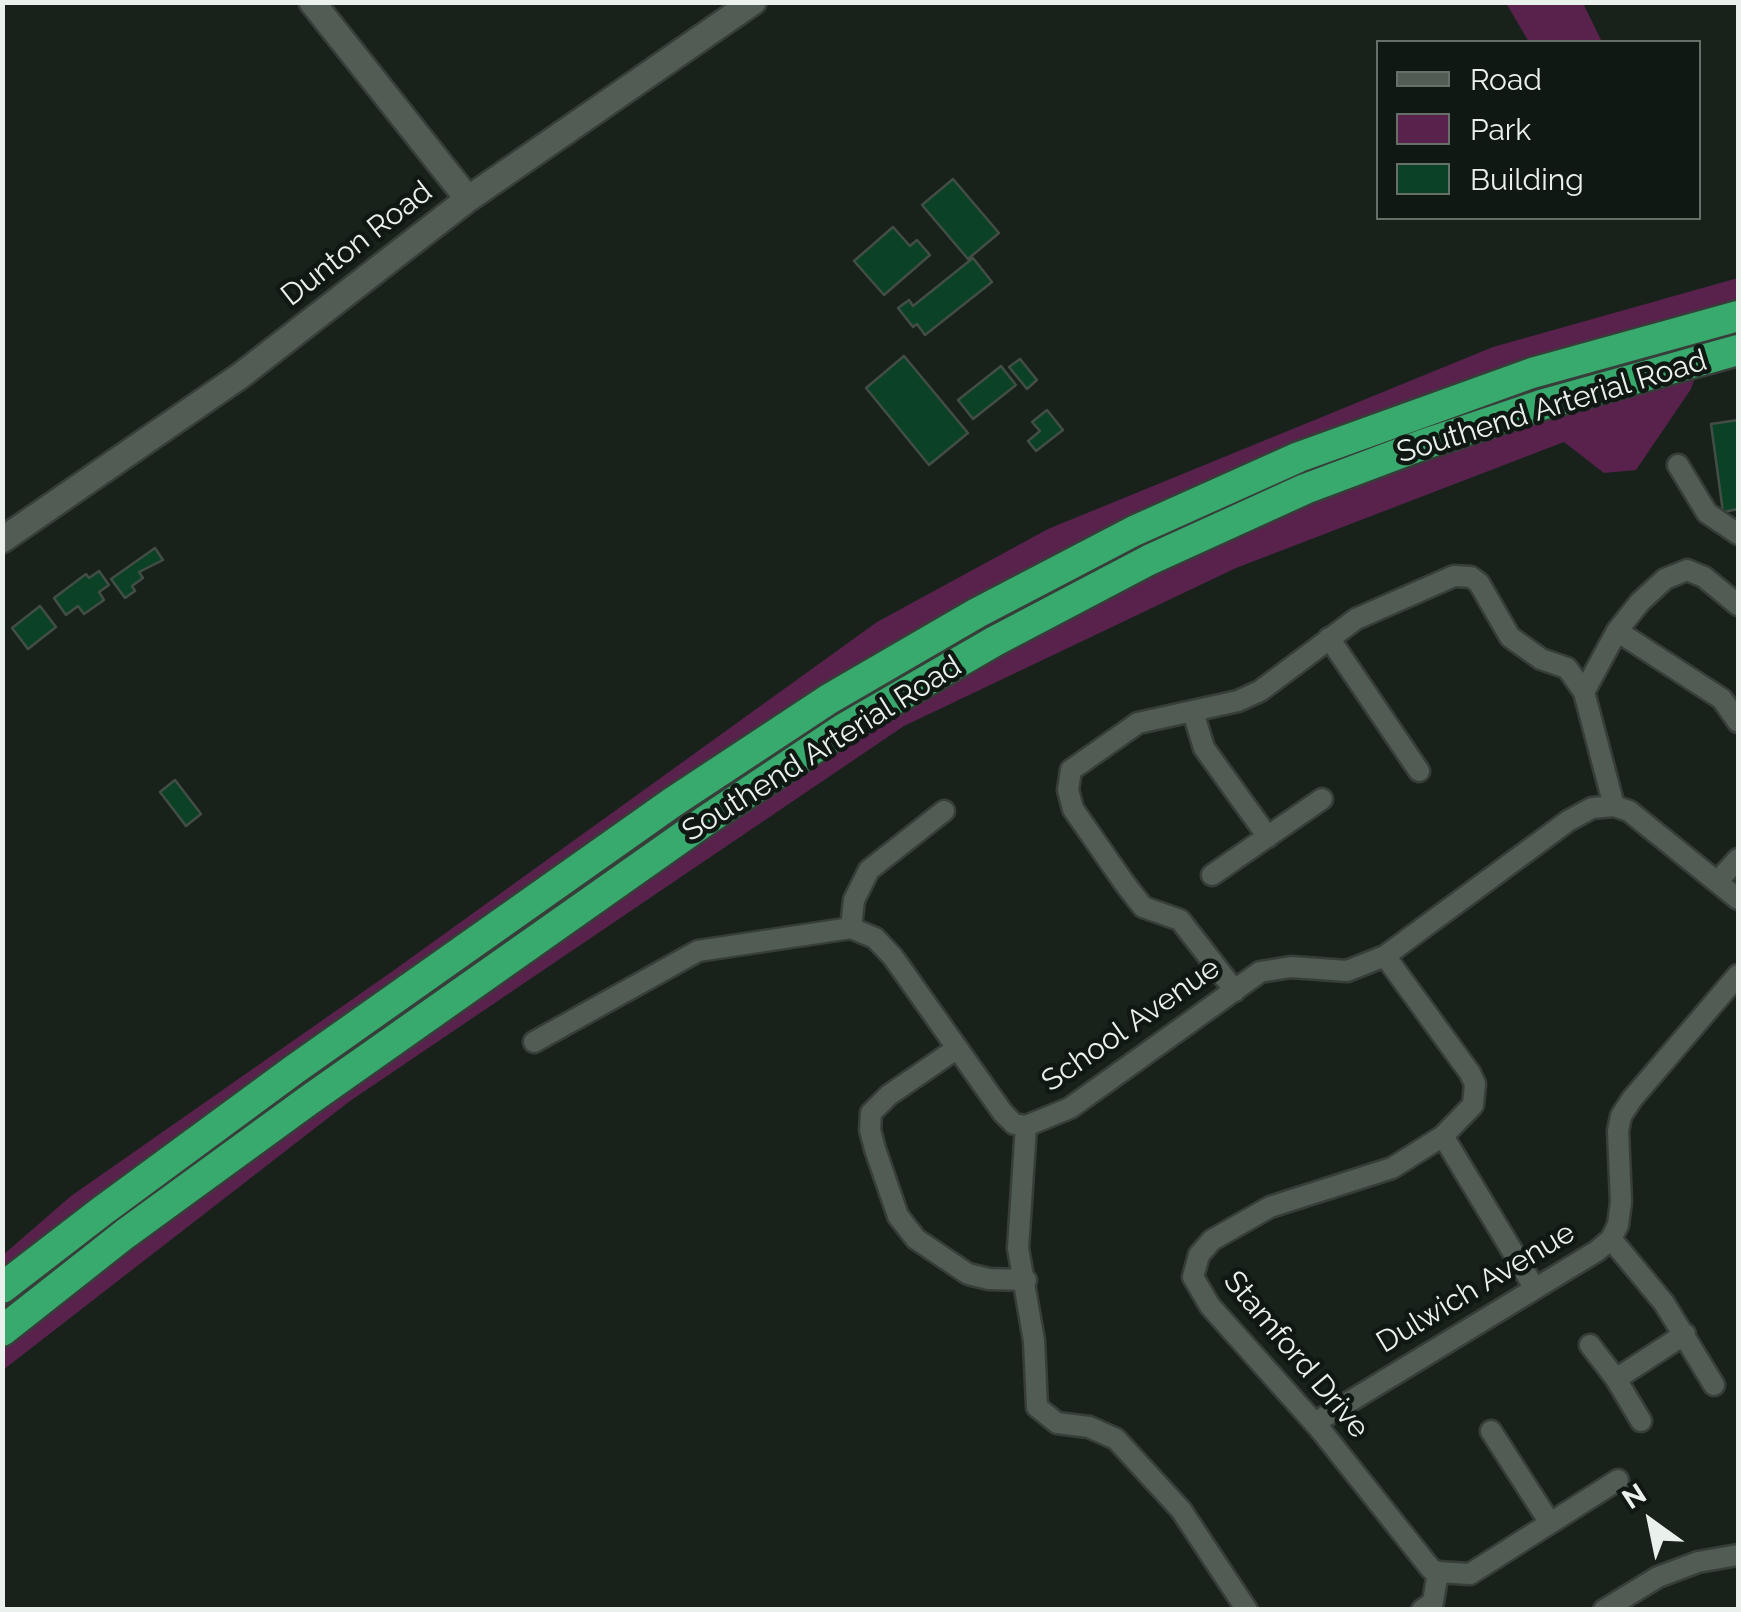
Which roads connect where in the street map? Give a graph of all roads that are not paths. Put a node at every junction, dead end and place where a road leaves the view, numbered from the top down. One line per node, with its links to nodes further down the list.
1 (312, 2): 3 (street)
2 (753, 2): 3 (street, Dunton Road)
3 (468, 199): 8 (street, Dunton Road)
4 (1738, 316): 35 (highway, Southend Arterial Road)
5 (1738, 350): 36 (highway, Southend Arterial Road)
6 (1678, 465): 7 (street)
7 (1738, 534)
8 (2, 540)
9 (1738, 604): 10 (street)
10 (1616, 632): 12 (street); 14 (street)
11 (1329, 638): 12 (street); 13 (street); 15 (street)
12 (1584, 692): 17 (street)
13 (1193, 712): 19 (street); 27 (street)
14 (1738, 722)
15 (1419, 771)
16 (1322, 799): 19 (street)
17 (1614, 806): 22 (street); 25 (street, School Avenue)
18 (944, 812): 24 (street)
19 (1268, 836): 21 (street)
20 (1738, 859): 22 (street)
21 (1212, 875)
22 (1718, 881): 23 (street)
23 (1738, 899)
24 (850, 928): 28 (street); 29 (street, School Avenue)
25 (1385, 956): 27 (street, School Avenue); 31 (street, Stamford Drive)
26 (1738, 975): 32 (street, Dulwich Avenue)
27 (1235, 991): 30 (street, School Avenue)
28 (534, 1042)
29 (956, 1049): 30 (street, School Avenue); 33 (street)
30 (1026, 1126): 33 (street)
31 (1443, 1136): 34 (street); 42 (street, Stamford Drive)
32 (1611, 1239): 34 (street, Dulwich Avenue); 37 (street)
33 (1026, 1280): 48 (street)
34 (1534, 1287): 42 (street, Dulwich Avenue)
35 (2, 1288)
36 (2, 1331)
37 (1685, 1334): 39 (street); 40 (street)
38 (1590, 1344): 39 (street)
39 (1616, 1379): 41 (street)
40 (1714, 1386)
41 (1640, 1420)
42 (1319, 1428): 47 (street, Stamford Drive)
43 (1491, 1431): 45 (street)
44 (1618, 1480): 45 (street)
45 (1550, 1523): 47 (street)
46 (1738, 1554): 50 (street)
47 (1438, 1572): 49 (street)
48 (1247, 1610)
49 (1422, 1610)
50 (1604, 1610)

